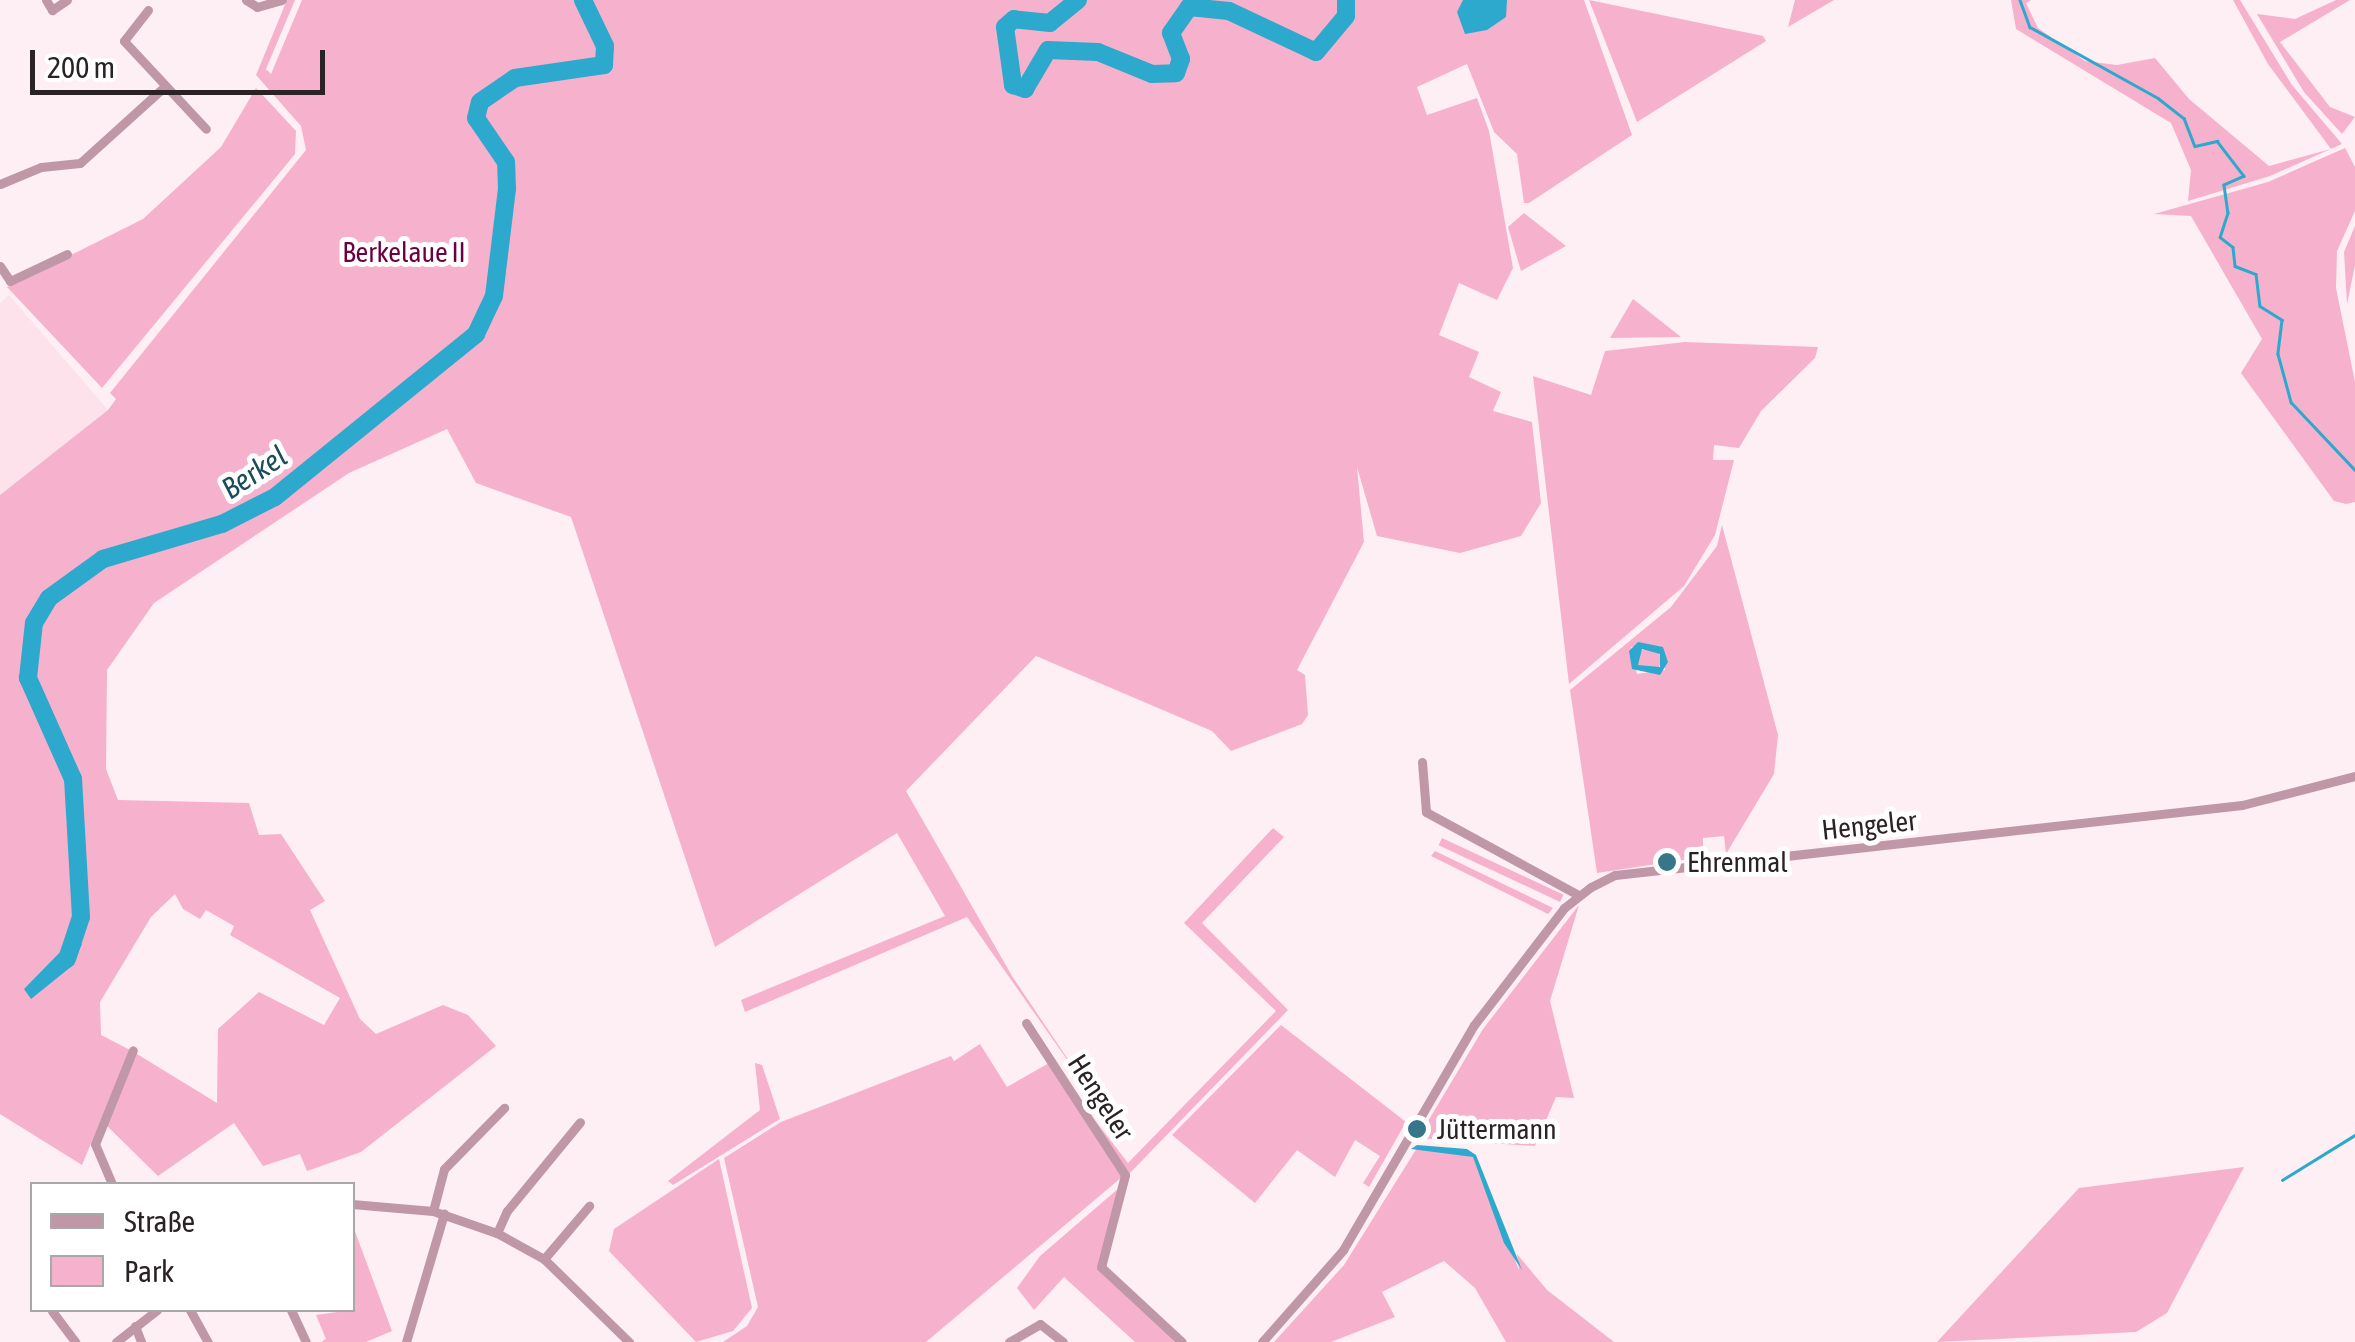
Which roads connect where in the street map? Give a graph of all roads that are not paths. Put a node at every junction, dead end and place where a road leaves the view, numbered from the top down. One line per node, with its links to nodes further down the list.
1 (46, 0): 2 (street)
2 (67, 0)
3 (246, 0): 4 (street)
4 (282, 0)
5 (148, 10): 6 (street)
6 (164, 88): 7 (street); 8 (street)
7 (206, 130)
8 (0, 184)
9 (67, 254): 10 (street)
10 (0, 266)
11 (1422, 762): 13 (street)
12 (2355, 776): 13 (street, Hengeler)
13 (1578, 895): 39 (street, Hengeler)
14 (1026, 1022): 38 (street, Hengeler)
15 (132, 1050): 18 (street)
16 (504, 1108): 21 (street)
17 (580, 1122): 22 (street)
18 (111, 1182)
19 (355, 1204): 21 (street)
20 (589, 1206): 23 (street)
21 (438, 1213): 22 (street); 34 (street)
22 (497, 1233): 23 (street)
23 (544, 1259): 35 (street)
24 (53, 1312): 29 (street)
25 (154, 1312): 28 (street)
26 (191, 1312): 32 (street)
27 (292, 1312): 33 (street)
28 (135, 1326): 30 (street); 31 (street)
29 (75, 1342)
30 (116, 1342)
31 (141, 1342)
32 (208, 1342)
33 (306, 1342)
34 (406, 1342)
35 (628, 1342)
36 (1010, 1342): 37 (street)
37 (1062, 1342)
38 (1182, 1342)
39 (1262, 1342)

